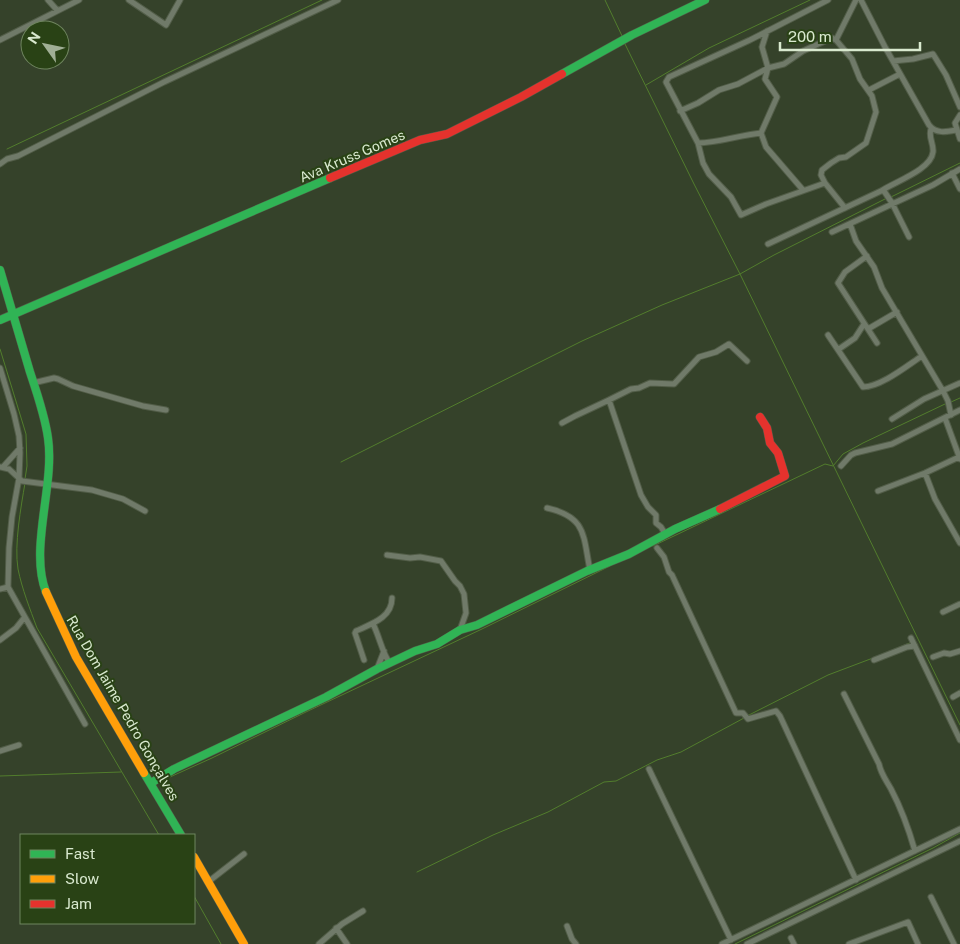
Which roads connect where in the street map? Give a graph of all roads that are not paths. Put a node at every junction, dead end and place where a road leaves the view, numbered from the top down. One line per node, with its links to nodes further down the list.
1 (48, 0): 10 (street)
2 (79, 0): 10 (street)
3 (129, 0): 4 (street)
4 (180, 0)
5 (338, 0): 26 (street)
6 (705, 0): 42 (street, Ava Kruss Gomes)
7 (828, 0): 11 (street)
8 (856, 0): 13 (street)
9 (861, 0): 14 (street)
10 (58, 10): 12 (street)
11 (767, 31): 15 (street); 19 (street)
12 (0, 40)
13 (836, 40): 15 (street); 17 (street)
14 (893, 61): 16 (street); 18 (street)
15 (768, 68): 19 (street); 23 (street)
16 (900, 74): 17 (street); 21 (street)
17 (868, 90): 29 (street)
18 (960, 107)
19 (680, 111): 25 (street)
20 (960, 115): 22 (street)
21 (932, 129): 22 (street); 32 (street)
22 (956, 130): 24 (street)
23 (760, 132): 25 (street); 31 (street)
24 (960, 139)
25 (698, 143): 31 (street)
26 (0, 164)
27 (960, 169): 28 (street)
28 (952, 173): 30 (street); 33 (street)
29 (825, 183): 31 (street); 34 (street)
30 (960, 189)
31 (803, 190)
32 (881, 191): 33 (street); 34 (street)
33 (892, 203): 35 (street); 37 (street)
34 (845, 208): 38 (street)
35 (850, 224): 36 (street); 39 (street)
36 (832, 232)
37 (909, 237)
38 (768, 244)
39 (868, 256): 41 (street); 44 (street)
40 (0, 270): 42 (street, Rua Dom Jaime Pedro Gonçalves)
41 (897, 312): 45 (street); 49 (street)
42 (14, 313): 43 (street, Ava Kruss Gomes); 52 (street, Rua Dom Jaime Pedro Gonçalves)
43 (0, 320)
44 (864, 324): 45 (street); 48 (street)
45 (868, 329): 47 (street)
46 (828, 335): 48 (street)
47 (877, 343)
48 (838, 349): 49 (street)
49 (922, 356): 54 (street)
50 (747, 361): 55 (street)
51 (0, 368): 63 (street)
52 (33, 383): 56 (street); 69 (street, Rua Dom Jaime Pedro Gonçalves)
53 (960, 384): 54 (street)
54 (943, 391): 58 (street); 61 (street)
55 (609, 400): 62 (street); 73 (street)
56 (166, 410)
57 (960, 410): 58 (street)
58 (951, 415): 60 (street)
59 (760, 417): 73 (street)
60 (945, 418): 64 (street); 65 (street)
61 (892, 419)
62 (562, 423)
63 (20, 448): 66 (street); 68 (street)
64 (959, 455): 67 (street)
65 (841, 466)
66 (2, 467): 68 (street)
67 (925, 473): 70 (street); 74 (street)
68 (20, 480): 69 (street); 78 (street)
69 (47, 484): 72 (street); 102 (street, Rua Dom Jaime Pedro Gonçalves)
70 (878, 491)
71 (547, 508): 77 (street)
72 (145, 510)
73 (662, 537): 77 (street)
74 (960, 543)
75 (657, 548): 109 (street)
76 (387, 555): 85 (street)
77 (590, 570): 85 (street)
78 (8, 587): 79 (street); 83 (street)
79 (0, 589)
80 (392, 598): 84 (street)
81 (960, 604): 82 (street)
82 (944, 612)
83 (24, 618): 86 (street); 97 (street)
84 (373, 624): 87 (street); 90 (street)
85 (460, 630): 92 (street)
86 (0, 640)
87 (384, 650): 92 (street); 93 (street)
88 (960, 652): 89 (street)
89 (933, 657)
90 (364, 660)
91 (874, 660): 98 (street)
92 (390, 663): 93 (street)
93 (377, 669): 102 (street)
94 (960, 693): 96 (street)
95 (844, 694): 106 (street)
96 (953, 697)
97 (85, 724)
98 (960, 740)
99 (19, 745): 100 (street)
100 (0, 751)
101 (649, 769): 116 (street)
102 (151, 783): 104 (street, Rua Dom Jaime Pedro Gonçalves)
103 (960, 829): 106 (street)
104 (180, 834)
105 (960, 841): 122 (street)
106 (915, 851): 109 (street)
107 (244, 854): 110 (street)
108 (195, 860): 110 (street)
109 (856, 880): 116 (street)
110 (208, 882): 117 (street)
111 (931, 897): 126 (street)
112 (363, 910): 114 (street)
113 (567, 926): 120 (street)
114 (336, 928): 118 (street); 119 (street)
115 (791, 938): 123 (street)
116 (731, 940): 121 (street)
117 (244, 944)
118 (319, 944)
119 (347, 944)
120 (576, 944)
121 (722, 944)
122 (747, 944)
123 (794, 944)
124 (849, 944): 125 (street)
125 (918, 944)
126 (954, 944)

